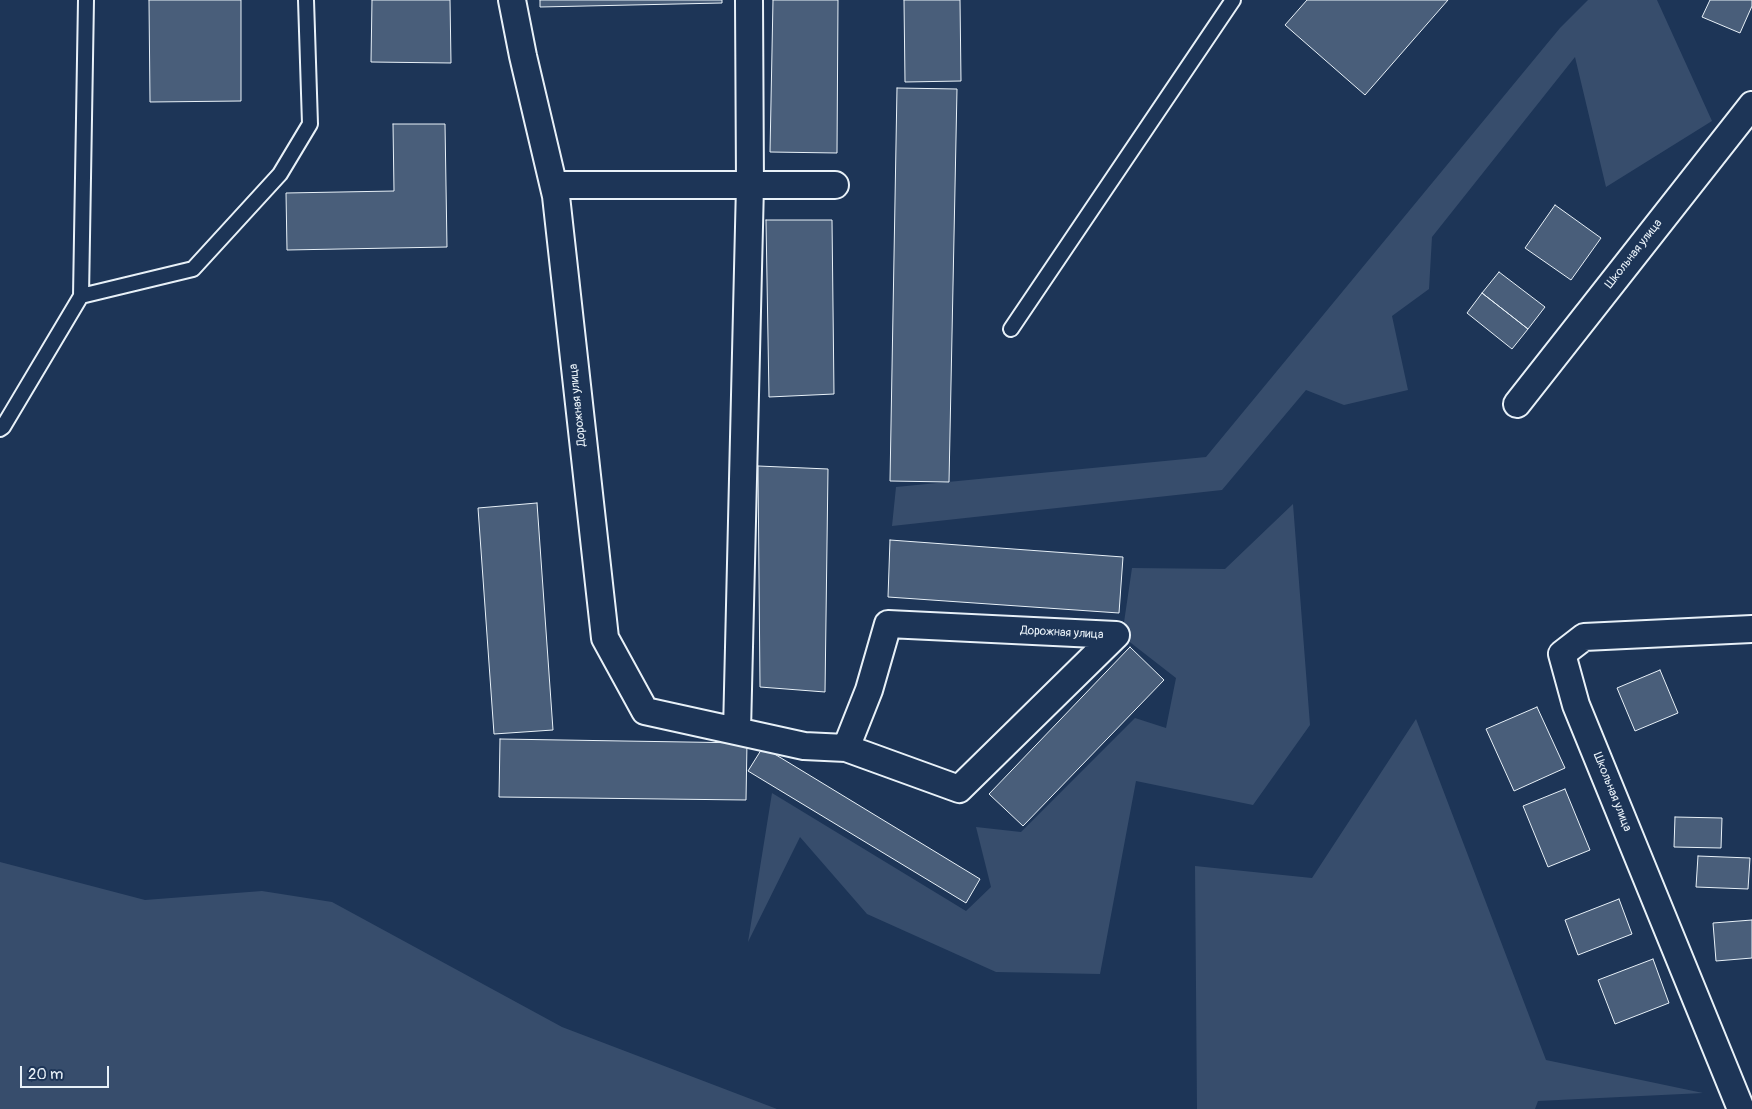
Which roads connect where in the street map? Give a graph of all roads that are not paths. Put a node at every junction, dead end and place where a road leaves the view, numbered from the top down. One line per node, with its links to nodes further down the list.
1 (86, 0): 10 (lane)
2 (306, 0): 10 (lane)
3 (512, 0): 8 (street, Дорожная улица)
4 (749, 0): 9 (street)
5 (1233, 0): 11 (lane)
6 (1752, 105): 12 (street, Школьная улица)
7 (835, 184): 9 (street)
8 (554, 185): 9 (street); 15 (street, Дорожная улица)
9 (750, 185): 15 (street)
10 (81, 296): 13 (lane)
11 (1011, 329)
12 (1517, 404)
13 (0, 429)
14 (1752, 629): 17 (street, Школьная улица)
15 (737, 731): 16 (street, Дорожная улица)
16 (846, 748): 16 (street, Дорожная улица)
17 (1741, 1109)

